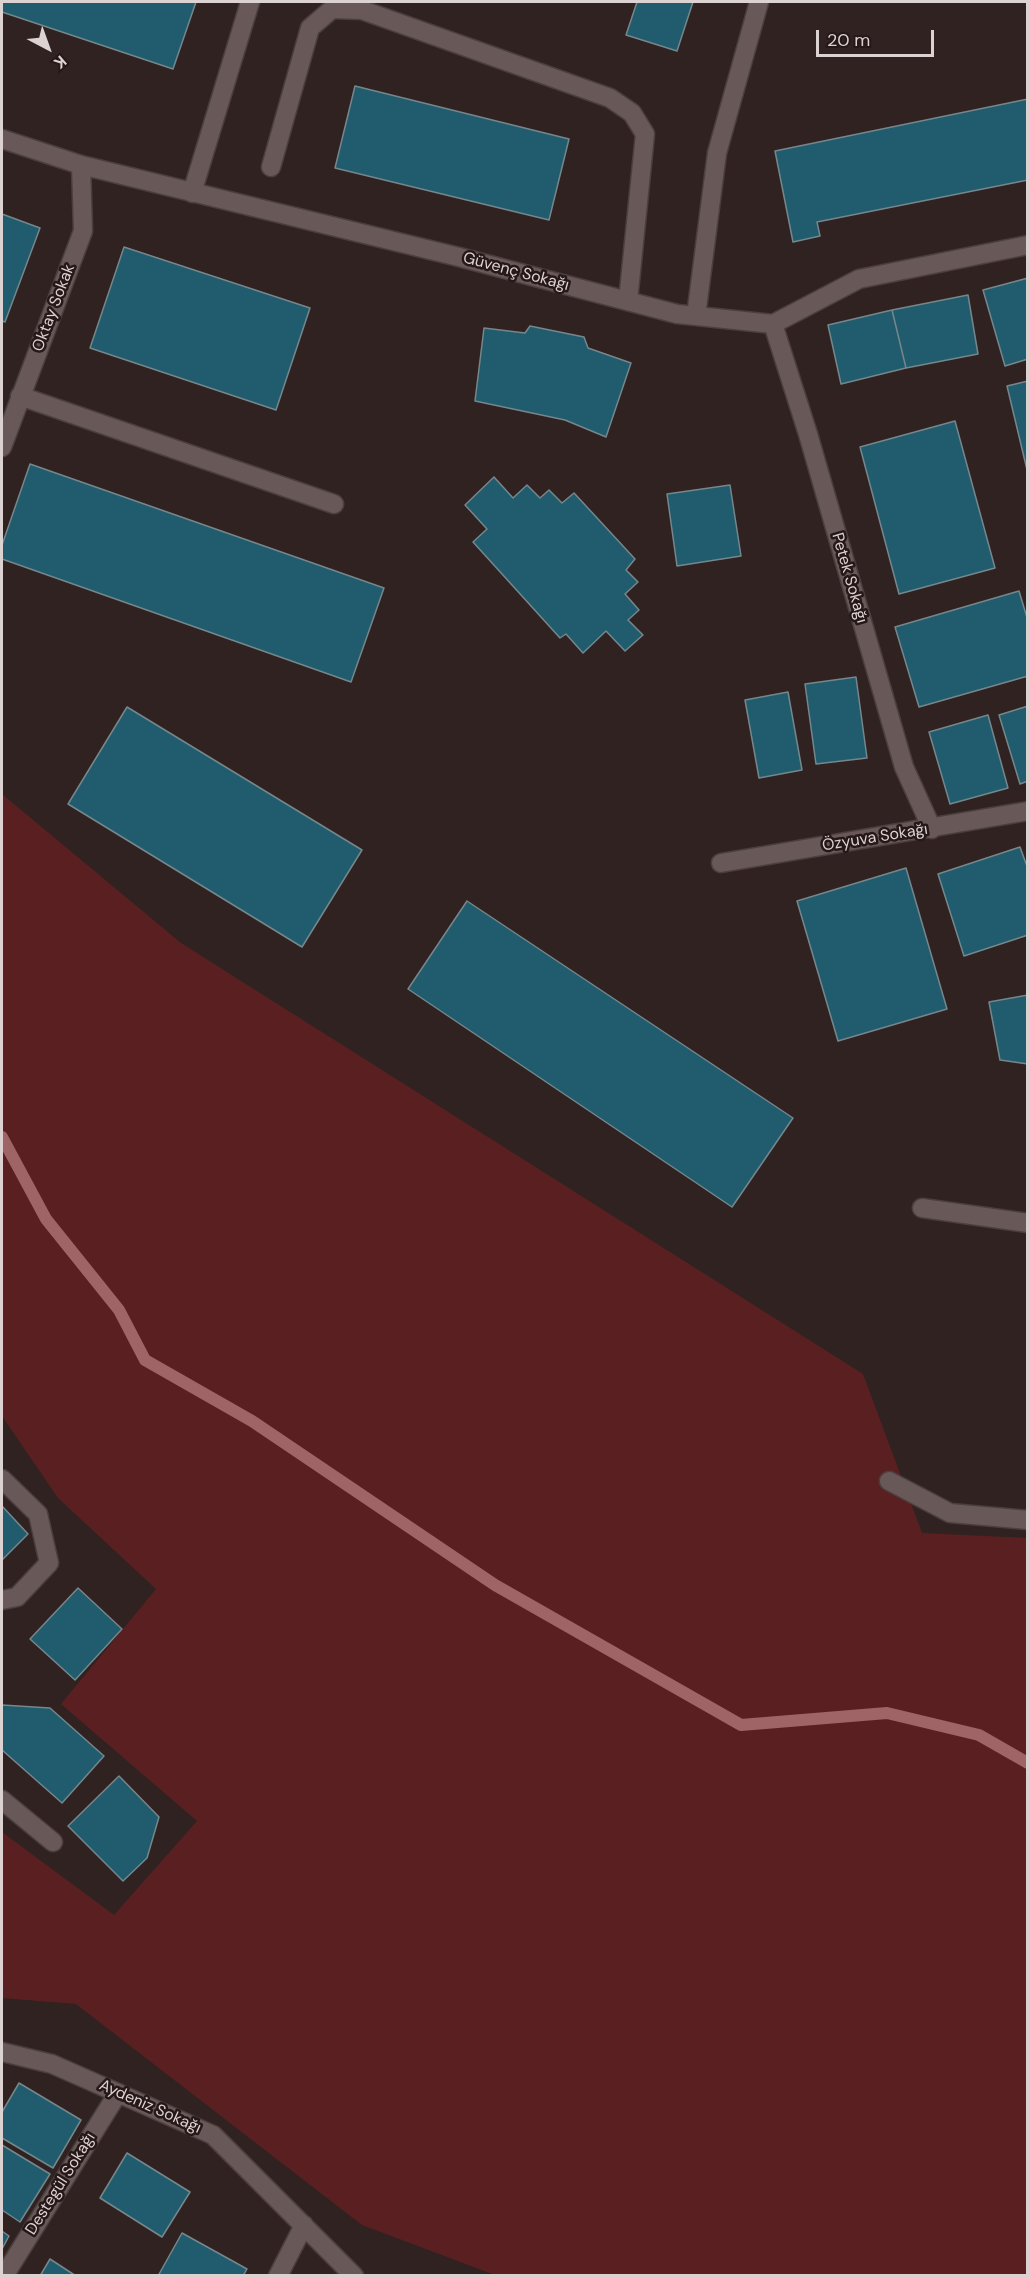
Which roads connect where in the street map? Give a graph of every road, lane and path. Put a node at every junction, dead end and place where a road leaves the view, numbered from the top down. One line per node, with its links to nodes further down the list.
1 (250, 2): 6 (street)
2 (759, 2): 9 (street)
3 (2, 139): 4 (street, Güvenç Sokağı)
4 (81, 165): 6 (street, Güvenç Sokağı); 11 (street, Oktay Sokak)
5 (271, 167): 8 (street)
6 (192, 192): 8 (street, Güvenç Sokağı)
7 (1028, 245): 10 (street)
8 (628, 302): 9 (street, Güvenç Sokağı)
9 (696, 316): 10 (street, Güvenç Sokağı)
10 (773, 324): 15 (street, Petek Sokağı)
11 (20, 396): 12 (street, Oktay Sokak); 13 (street)
12 (2, 447)
13 (334, 504)
14 (1028, 811): 15 (street, Özyuva Sokağı)
15 (932, 829): 16 (street, Özyuva Sokağı)
16 (722, 863)
17 (922, 1208): 18 (street)
18 (1028, 1223)
19 (2, 1479): 22 (street)
20 (889, 1481): 21 (street)
21 (1028, 1520)
22 (2, 1600)
23 (2, 1800): 24 (street)
24 (53, 1842)
25 (2, 2052): 26 (street, Aydeniz Sokağı)
26 (118, 2093): 27 (street, Aydeniz Sokağı); 28 (street, Destegül Sokağı)
27 (304, 2225): 29 (street); 30 (street, Aydeniz Sokağı)
28 (4, 2276)
29 (278, 2276)
30 (354, 2276)

